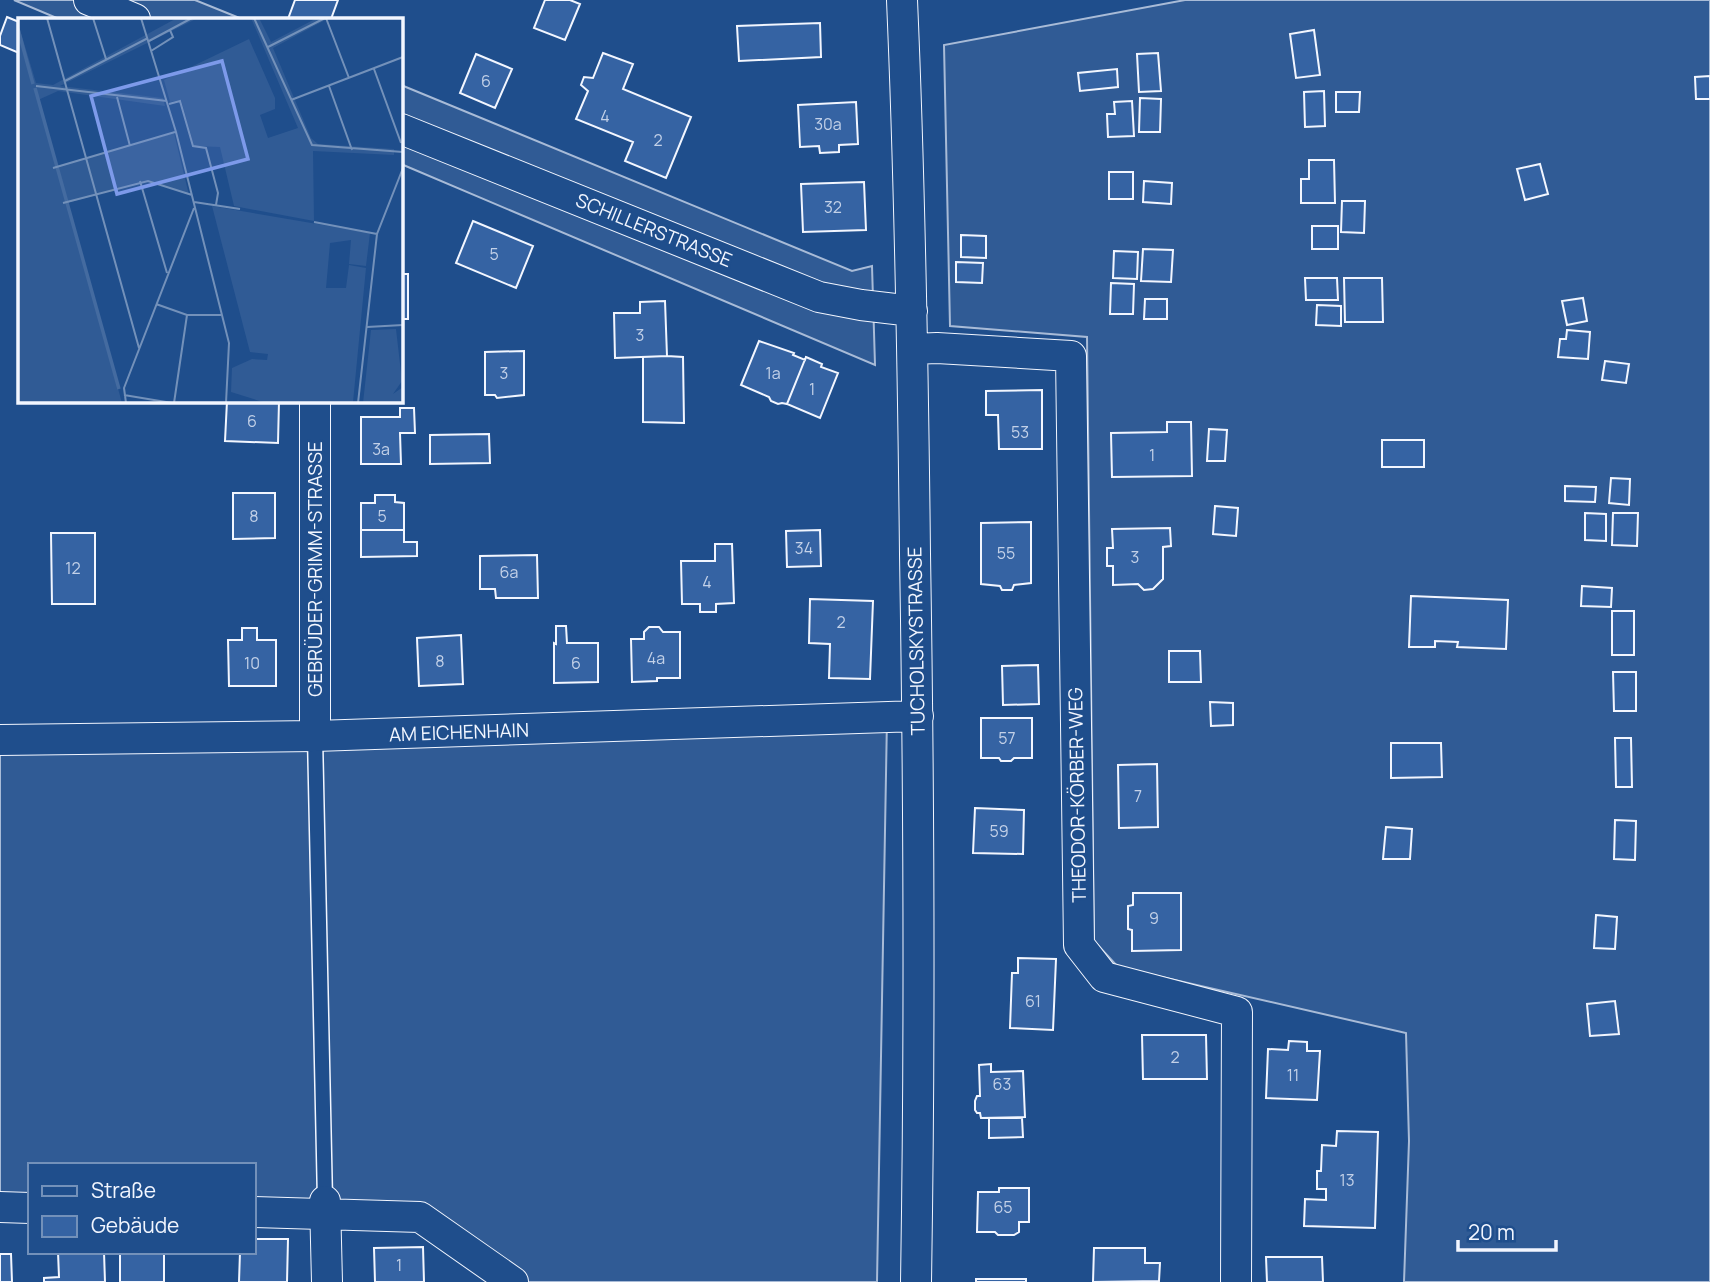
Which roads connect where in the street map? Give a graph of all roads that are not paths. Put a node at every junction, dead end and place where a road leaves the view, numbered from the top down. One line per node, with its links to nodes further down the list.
1 (89, 0): 3 (street)
2 (902, 0): 5 (street, TUCHOLSKYSTRASSE)
3 (133, 18)
4 (402, 129): 5 (street, SCHILLERSTRASSE)
5 (912, 312): 6 (street, TUCHOLSKYSTRASSE)
6 (913, 349): 8 (street, TUCHOLSKYSTRASSE); 18 (street, THEODOR-KÖRBER-WEG)
7 (315, 402): 9 (street, GEBRÜDER-GRIMM-STRASSE)
8 (918, 716): 9 (street, AM EICHENHAIN); 17 (street, TUCHOLSKYSTRASSE)
9 (315, 736): 10 (street, AM EICHENHAIN); 11 (lane)
10 (0, 740)
11 (325, 1207): 14 (street); 15 (street); 16 (street)
12 (0, 1208): 13 (street)
13 (28, 1208)
14 (256, 1212)
15 (327, 1282)
16 (513, 1282)
17 (916, 1282)
18 (1237, 1282)

